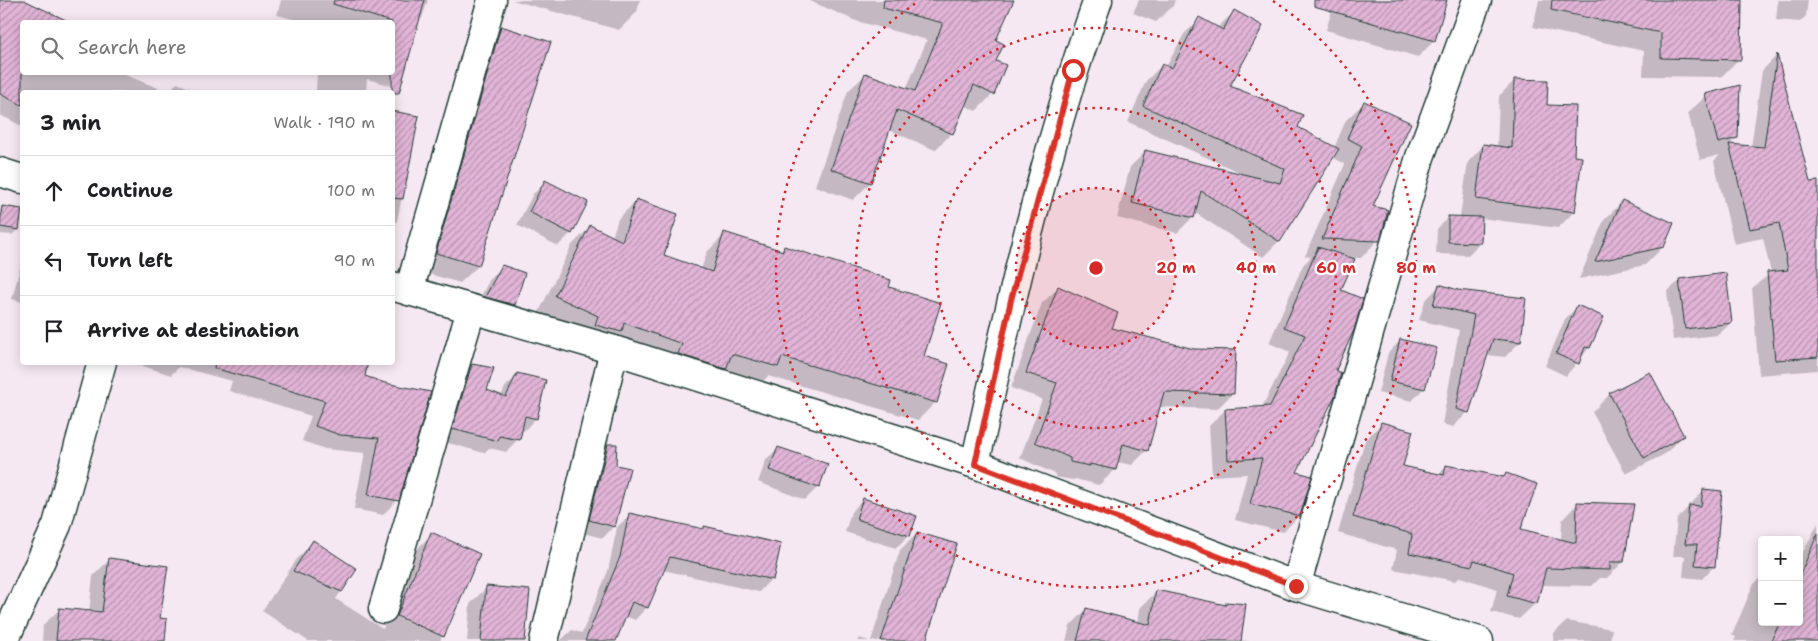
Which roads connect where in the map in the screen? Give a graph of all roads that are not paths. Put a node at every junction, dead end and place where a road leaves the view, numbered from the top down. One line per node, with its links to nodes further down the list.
1 (492, 0): 6 (street)
2 (1098, 0): 10 (street)
3 (1477, 0): 11 (street)
4 (0, 172): 5 (street)
5 (20, 178)
6 (401, 289): 7 (street)
7 (471, 310): 8 (street); 12 (street)
8 (614, 350): 10 (street); 14 (street)
9 (101, 365): 13 (street)
10 (975, 464): 11 (street)
11 (1296, 586): 15 (street)
12 (383, 609)
13 (4, 641)
14 (544, 641)
15 (1478, 641)

